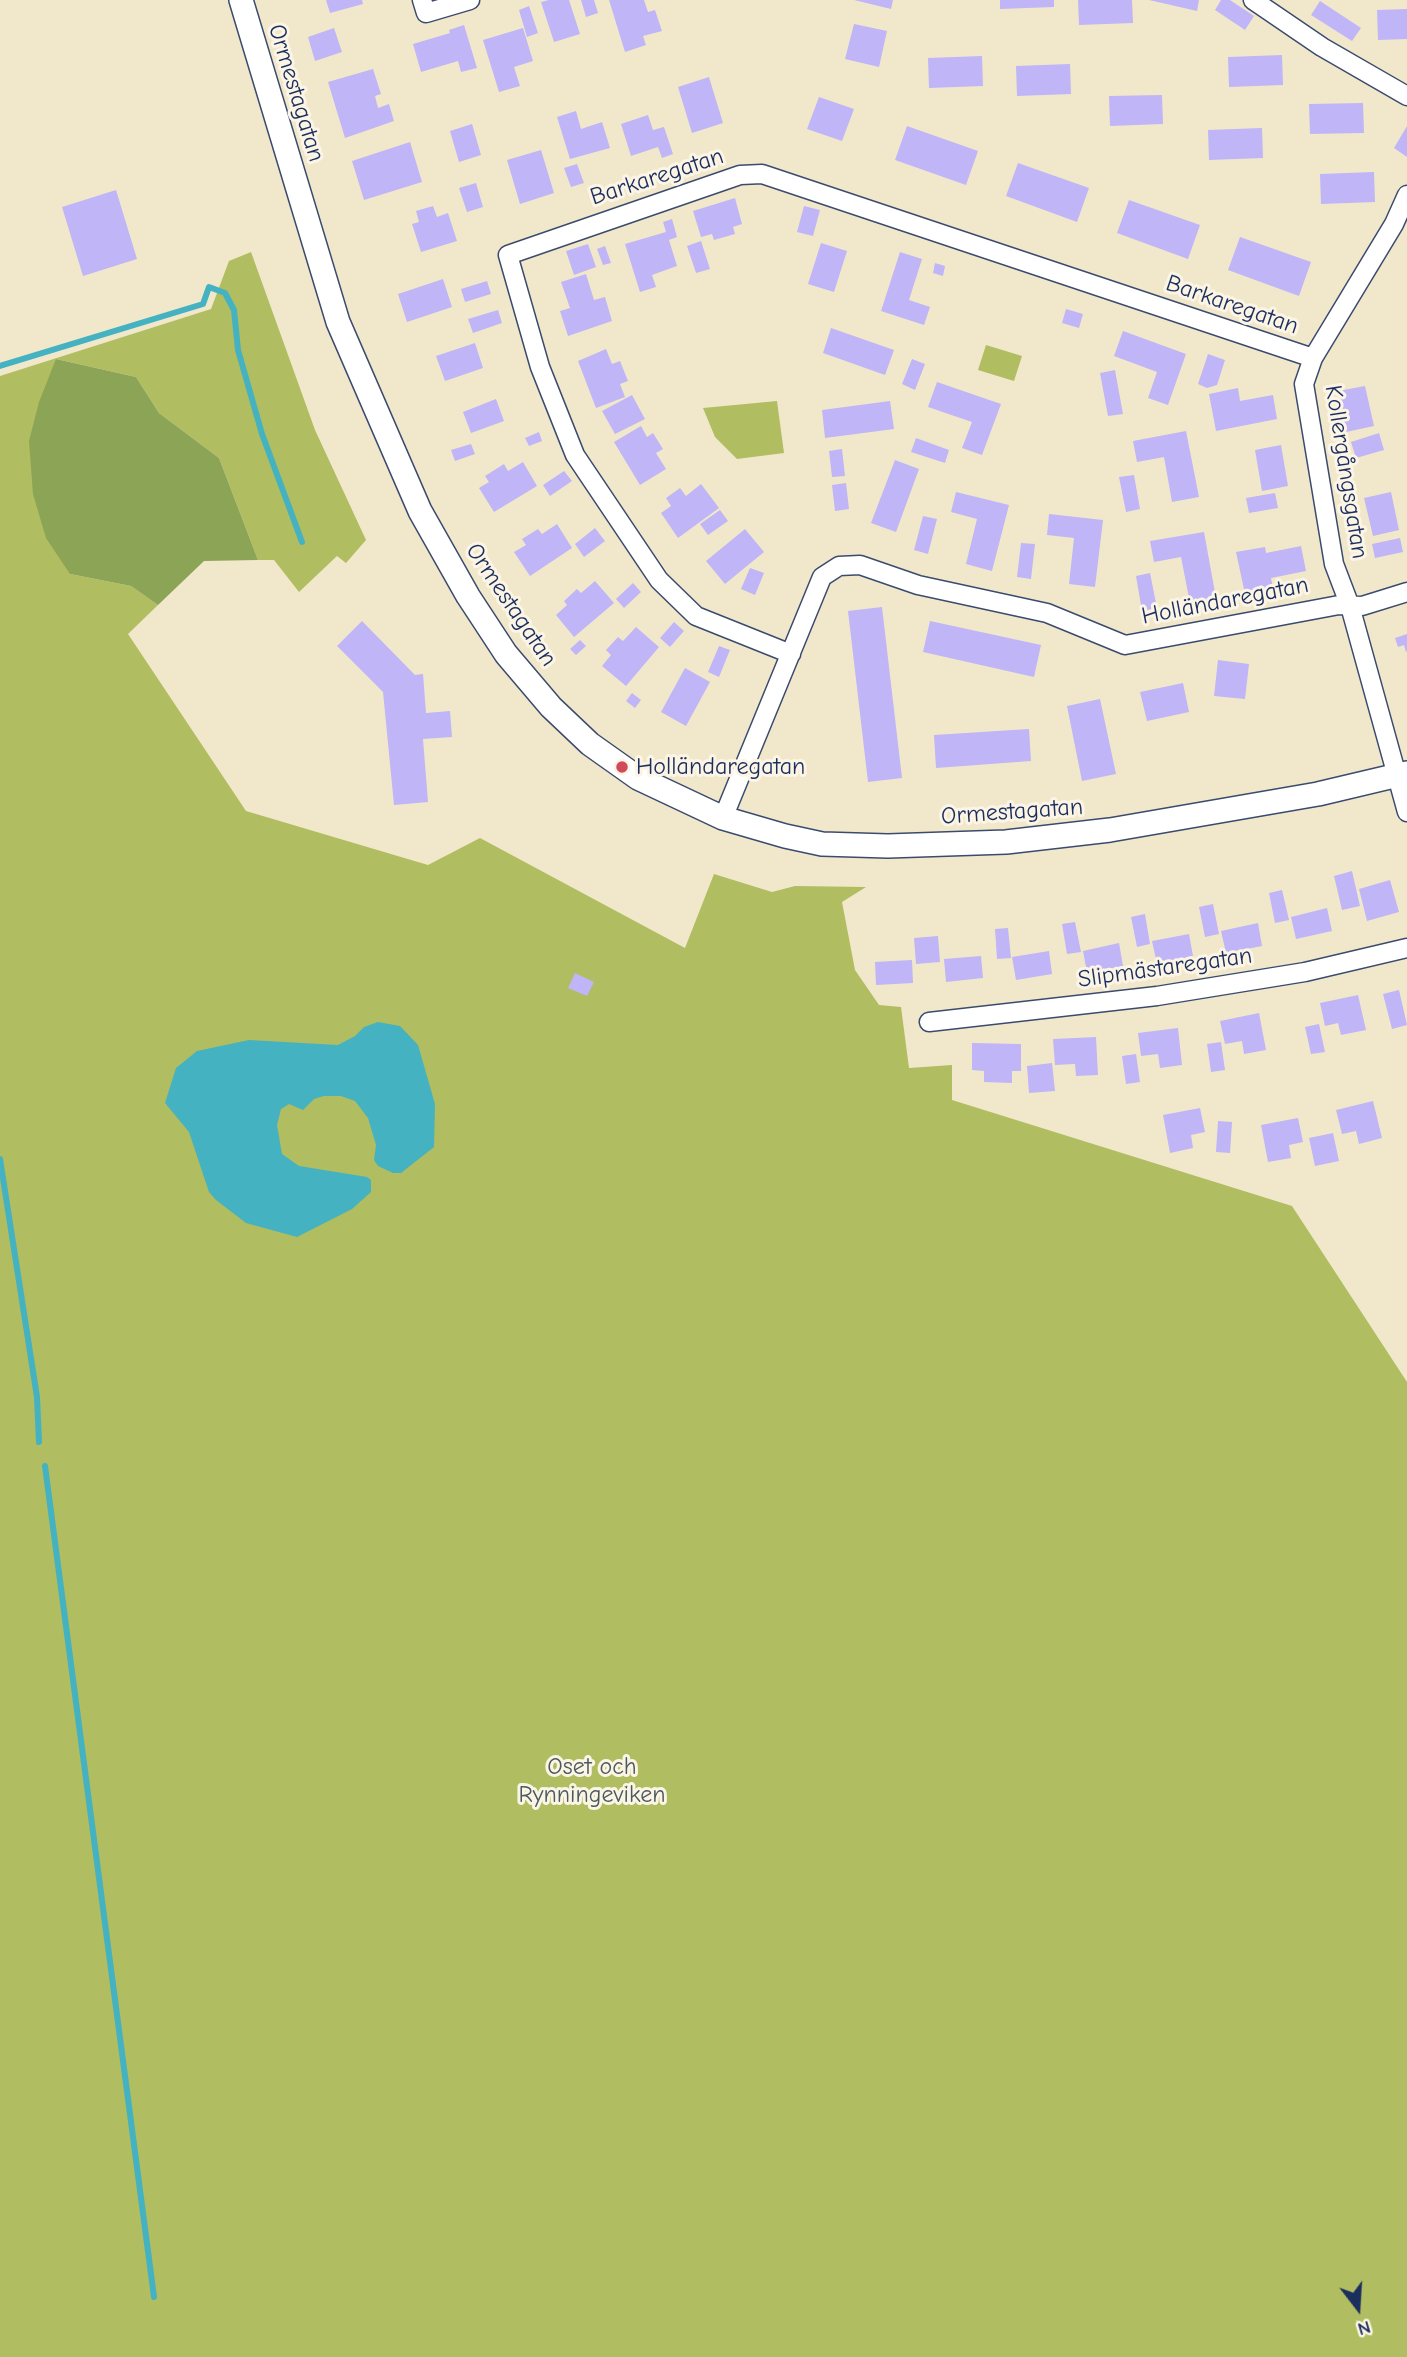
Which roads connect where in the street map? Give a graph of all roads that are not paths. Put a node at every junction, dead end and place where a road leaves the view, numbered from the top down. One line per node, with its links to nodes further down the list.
1 (241, 0): 13 (street, Ormestagatan)
2 (422, 0): 3 (street)
3 (470, 0)
4 (1253, 0): 5 (street)
5 (1407, 96)
6 (1407, 195): 7 (street, Kollergångsgatan)
7 (1313, 358): 9 (street, Kollergångsgatan); 10 (street, Barkaregatan)
8 (1407, 592): 9 (street, Holländaregatan)
9 (1350, 606): 10 (street, Holländaregatan); 11 (street, Kollergångsgatan)
10 (791, 654): 13 (street, Holländaregatan)
11 (1402, 774): 12 (street); 13 (street, Ormestagatan)
12 (1407, 813)
13 (723, 818)
14 (1407, 948): 15 (street, Slipmästaregatan)
15 (929, 1022)

